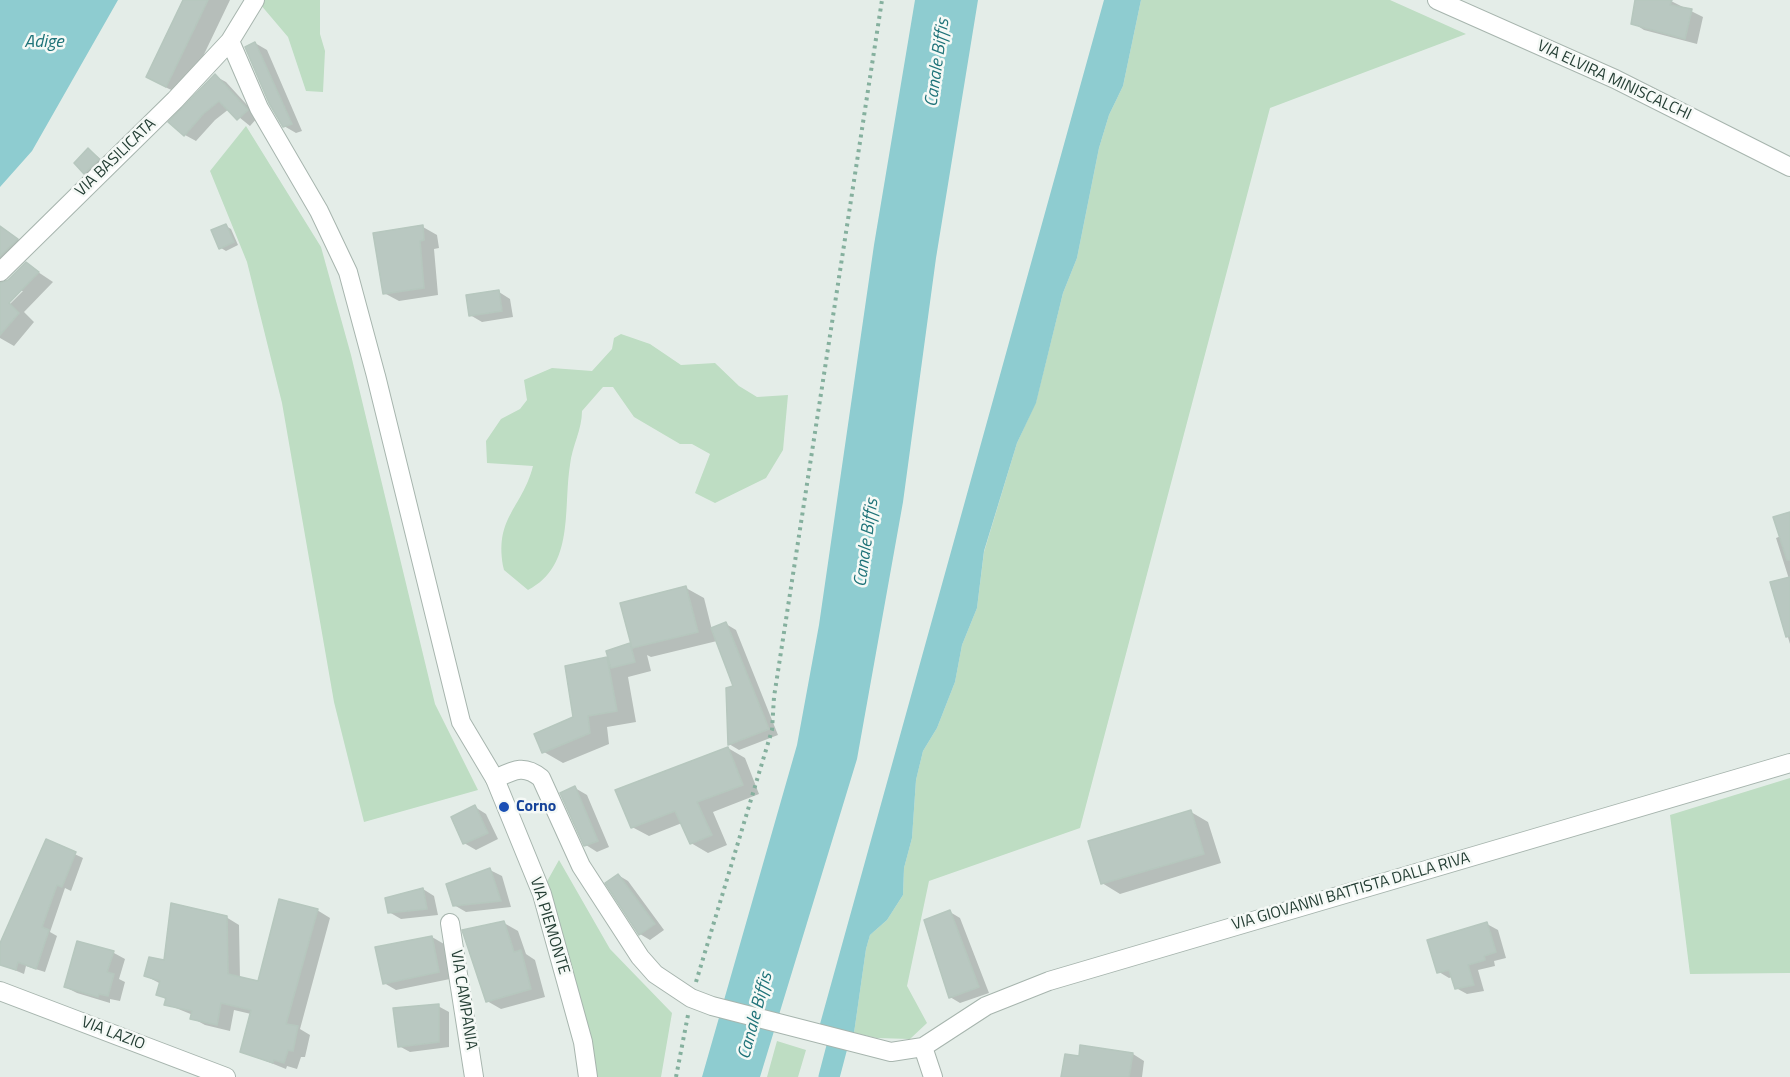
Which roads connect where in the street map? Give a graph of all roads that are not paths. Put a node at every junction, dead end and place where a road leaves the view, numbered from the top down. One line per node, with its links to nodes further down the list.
1 (255, 0): 3 (street, VIA BASILICATA)
2 (1437, 0): 4 (street, VIA ELVIRA MINISCALCHI)
3 (230, 41): 5 (street, VIA BASILICATA); 7 (street, VIA PIEMONTE)
4 (1790, 166)
5 (0, 272)
6 (1790, 763): 10 (street, VIA GIOVANNI BATTISTA DALLA RIVA)
7 (495, 779): 10 (street, VIA GIOVANNI BATTISTA DALLA RIVA); 13 (street, VIA PIEMONTE)
8 (450, 922): 12 (street, VIA CAMPANIA)
9 (0, 991): 11 (street, VIA LAZIO)
10 (923, 1047): 14 (street)
11 (226, 1077)
12 (474, 1077)
13 (588, 1077)
14 (933, 1077)

